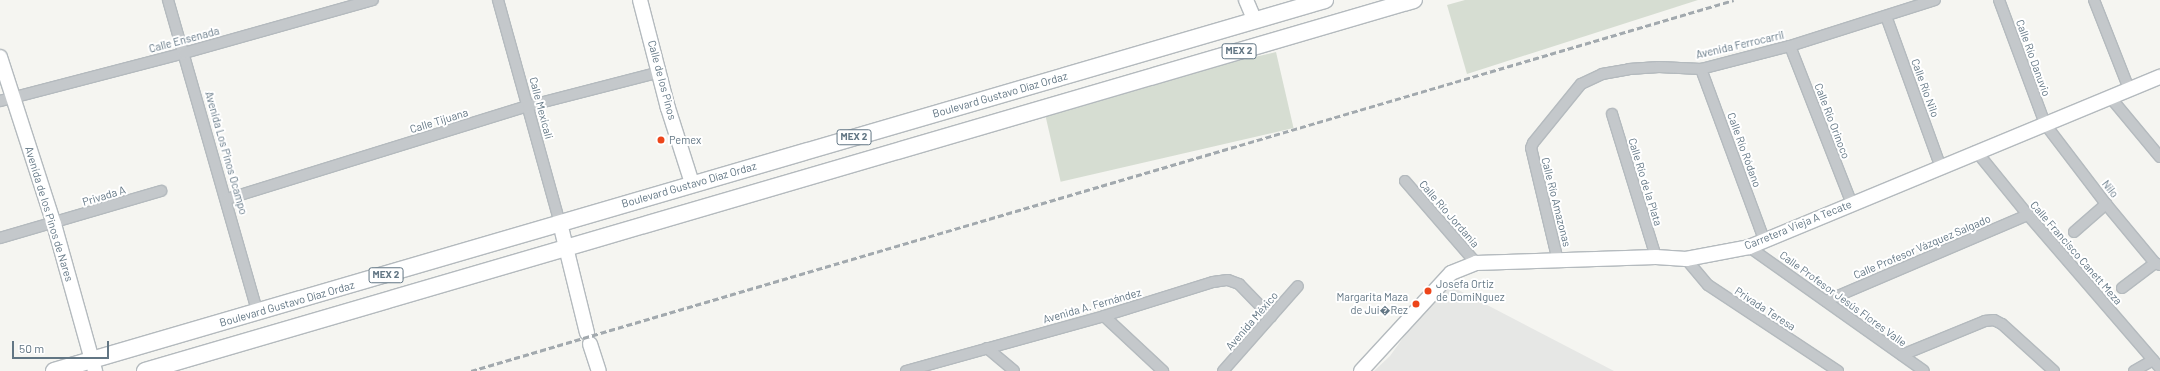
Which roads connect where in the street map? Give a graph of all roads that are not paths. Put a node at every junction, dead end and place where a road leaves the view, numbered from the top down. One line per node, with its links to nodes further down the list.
1 (168, 0): 14 (street, Avenida Los Pinos Ocampo)
2 (373, 0): 14 (street, Calle Ensenada)
3 (498, 0): 24 (street, Calle Mexicali)
4 (640, 0): 17 (street, Calle de los Pinos)
5 (1246, 0): 12 (street)
6 (1325, 0): 12 (main road, Boulevard Gustavo Díaz Ordaz / MEX 2)
7 (1414, 0): 23 (main road, MEX 2)
8 (1935, 0): 11 (street, Avenida Ferrocarril)
9 (1999, 0): 26 (street, Calle Río Danuvio)
10 (2094, 0): 20 (street)
11 (1886, 16): 13 (street, Avenida Ferrocarril); 30 (street, Calle Río Nilo)
12 (1254, 20): 18 (main road, Boulevard Gustavo Díaz Ordaz / MEX 2)
13 (1790, 46): 16 (street, Avenida Ferrocarril); 35 (street, Calle Río Orinoco)
14 (184, 53): 22 (street, Calle Ensenada); 34 (street, Avenida Los Pinos Ocampo)
15 (0, 57): 22 (street, Avenida de los Pinos de Nares)
16 (1701, 69): 27 (street, Avenida Ferrocarril); 42 (street, Calle Río Ródano)
17 (660, 72): 24 (street, Calle Tijuana); 32 (street, Calle de los Pinos)
18 (1057, 78): 23 (main road); 32 (main road, Boulevard Gustavo Díaz Ordaz / MEX 2)
19 (2159, 79): 20 (street, Carretera Vieja A Tecate)
20 (2129, 89): 21 (street, Carretera Vieja A Tecate)
21 (2110, 97): 26 (street, Carretera Vieja A Tecate); 29 (street)
22 (6, 99): 39 (street, Avenida de los Pinos de Nares)
23 (1064, 102): 43 (main road, MEX 2)
24 (528, 106): 34 (street, Calle Tijuana); 38 (street, Calle Mexicali)
25 (1612, 114): 45 (street, Calle Río de la Plata)
26 (2045, 124): 28 (street, Carretera Vieja A Tecate); 36 (street, Nilo)
27 (1531, 148): 47 (street, Calle Río Amazonas)
28 (1976, 151): 30 (street, Carretera Vieja A Tecate); 37 (street, Calle Francisco Canett Meza)
29 (2160, 157)
30 (1941, 168): 35 (street, Carretera Vieja A Tecate)
31 (1405, 181): 48 (street, Calle Río Jordania)
32 (692, 183): 38 (main road, Boulevard Gustavo Díaz Ordaz / MEX 2)
33 (161, 191): 39 (street, Privada A)
34 (227, 199): 53 (street, Avenida Los Pinos Ocampo)
35 (1852, 204): 42 (street, Carretera Vieja A Tecate)
36 (2106, 204): 40 (street); 49 (street, Nilo)
37 (2028, 215): 52 (street, Calle Profesor Vázquez Salgado); 58 (street, Calle Francisco Canett Meza)
38 (560, 223): 43 (street); 53 (main road, Boulevard Gustavo Díaz Ordaz / MEX 2)
39 (54, 224): 41 (street, Privada A); 59 (street, Avenida de los Pinos de Nares)
40 (2074, 232)
41 (0, 238)
42 (1764, 239): 44 (street, Carretera Vieja A Tecate)
43 (566, 247): 61 (main road, MEX 2); 62 (street)
44 (1749, 247): 46 (street, Carretera Vieja A Tecate); 52 (street, Calle Profesor Jesús Flores Valle)
45 (1656, 257): 46 (street, Carretera Vieja A Tecate); 47 (street, Carretera Vieja A Tecate)
46 (1686, 259): 68 (street, Privada Teresa)
47 (1558, 261): 48 (street, Carretera Vieja A Tecate)
48 (1476, 263): 67 (street, Carretera Vieja A Tecate)
49 (2157, 264): 51 (street)
50 (1298, 286): 55 (street, Avenida México)
51 (2122, 288)
52 (1826, 301): 57 (street, Calle Profesor Jesús Flores Valle)
53 (258, 313): 59 (main road, Boulevard Gustavo Díaz Ordaz / MEX 2)
54 (1104, 316): 55 (street, Avenida A. Fernández); 56 (street, Avenida A. Fernández); 65 (street)
55 (1271, 317): 66 (street, Avenida México)
56 (987, 348): 63 (street, Avenida A. Fernández); 64 (street)
57 (1902, 355): 69 (street, Calle Profesor Jesús Flores Valle); 70 (street)
58 (2157, 364): 71 (street)
59 (93, 366): 60 (main road, Boulevard Gustavo Díaz Ordaz / MEX 2)
60 (54, 371)
61 (145, 371)
62 (599, 371)
63 (906, 371)
64 (1014, 371)
65 (1162, 371)
66 (1224, 371)
67 (1361, 371)
68 (1838, 371)
69 (1924, 371)
70 (2054, 371)
71 (2134, 371)

